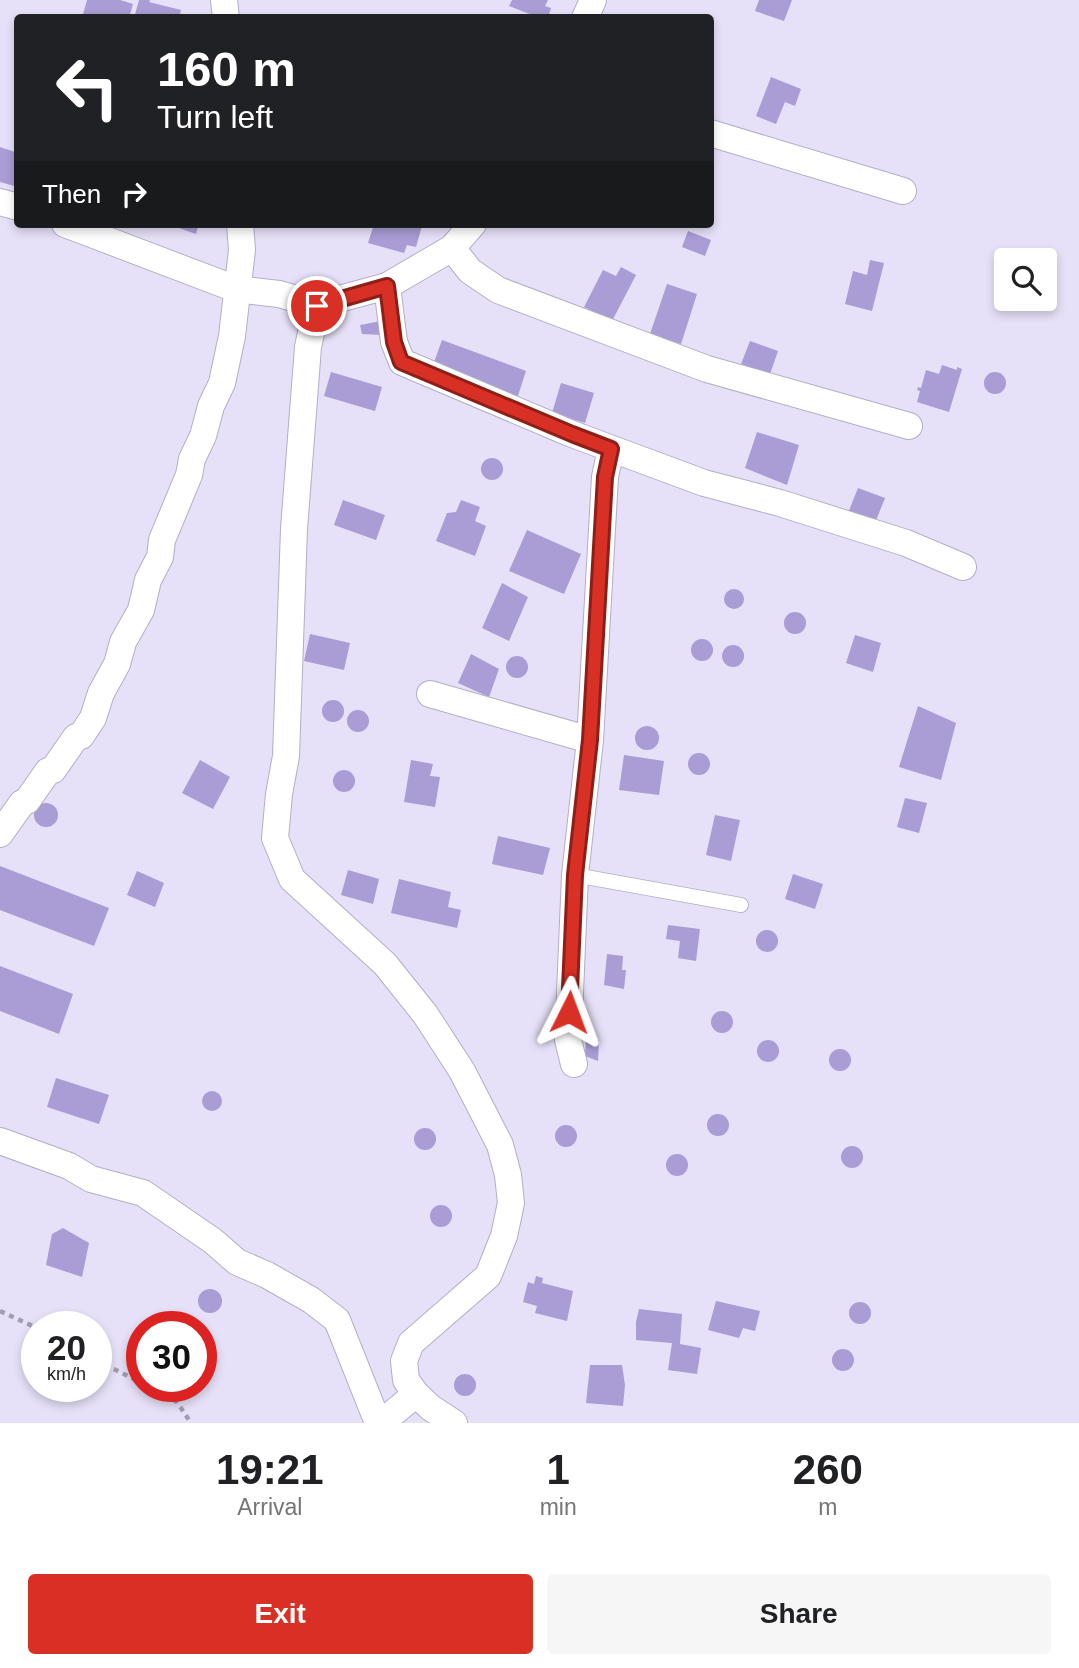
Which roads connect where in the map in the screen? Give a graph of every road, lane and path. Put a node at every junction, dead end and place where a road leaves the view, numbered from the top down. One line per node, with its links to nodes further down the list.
1 (714, 134): 2 (street)
2 (903, 191)
3 (76, 228): 8 (street)
4 (240, 228): 8 (street)
5 (470, 228): 6 (street)
6 (452, 248): 7 (street); 10 (street)
7 (387, 286): 9 (street); 11 (street)
8 (236, 289): 9 (street); 15 (street)
9 (317, 306): 22 (street)
10 (909, 425)
11 (611, 449): 12 (street); 14 (street)
12 (964, 566)
13 (430, 694): 14 (street)
14 (590, 740): 16 (street)
15 (0, 834)
16 (575, 875): 17 (lane); 18 (street)
17 (740, 905)
18 (574, 1064)
19 (0, 1141): 25 (street)
20 (0, 1311): 21 (path)
21 (21, 1321)
22 (416, 1394): 25 (street); 26 (street)
23 (177, 1402): 24 (path)
24 (191, 1423)
25 (380, 1423)
26 (454, 1423)

